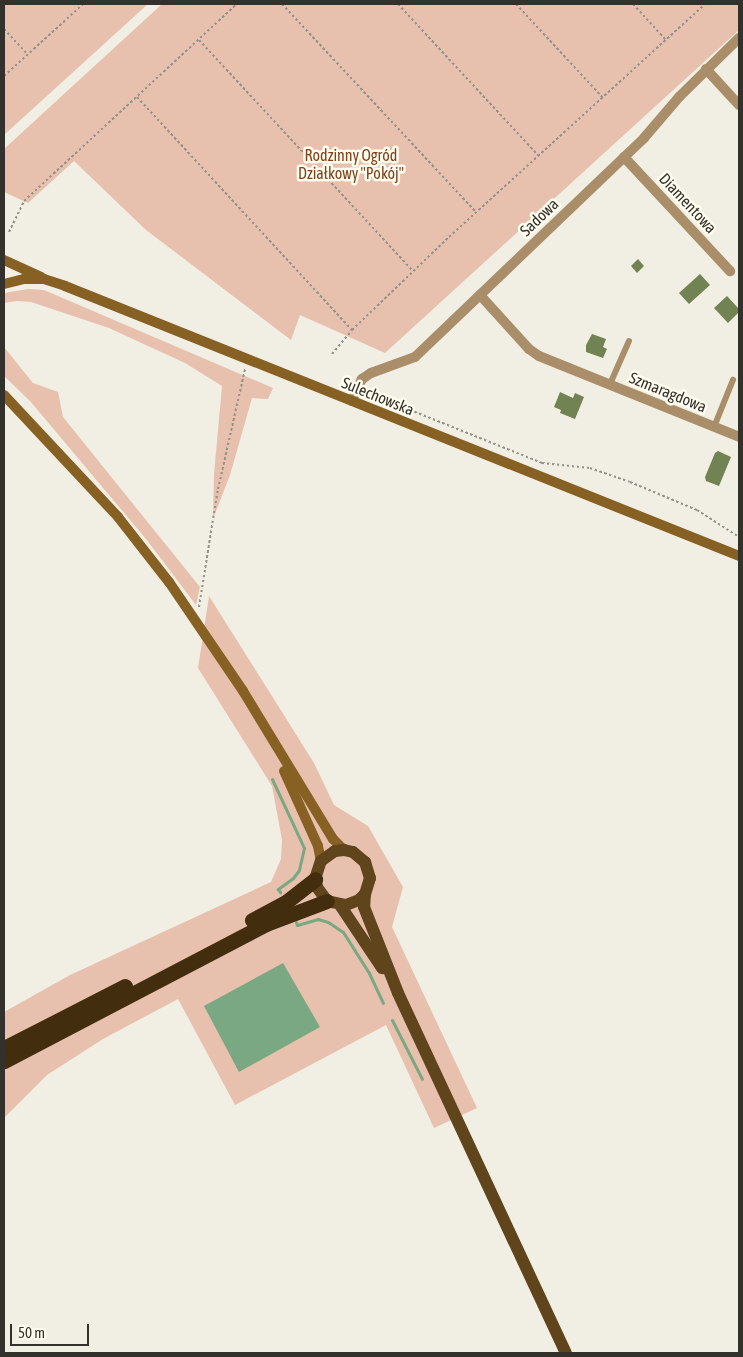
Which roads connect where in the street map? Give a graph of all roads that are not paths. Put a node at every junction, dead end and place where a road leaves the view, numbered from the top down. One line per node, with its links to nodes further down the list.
1 (739, 38): 2 (street, Sadowa)
2 (706, 69): 3 (street); 4 (street, Sadowa)
3 (739, 105)
4 (624, 157): 6 (street, Diamentowa); 9 (street, Sadowa)
5 (4, 260): 7 (main road)
6 (730, 270)
7 (44, 279): 8 (main road, Sulechowska); 14 (main road, Sulechowska)
8 (4, 284)
9 (480, 295): 12 (street, Szmaragdowa); 14 (street, Sadowa)
10 (629, 340): 12 (lane, Szmaragdowa)
11 (733, 380): 15 (lane, Szmaragdowa)
12 (610, 384): 15 (street, Szmaragdowa)
13 (4, 395): 18 (main road)
14 (352, 401): 17 (main road, Sulechowska)
15 (714, 427): 16 (street, Szmaragdowa)
16 (739, 437)
17 (739, 556)
18 (268, 733): 19 (main road); 20 (main road)
19 (344, 850): 20 (main road); 22 (main road)
20 (321, 861): 21 (main road)
21 (315, 879): 23 (main road); 26 (highway)
22 (365, 894): 23 (main road); 24 (main road)
23 (334, 903): 24 (main road); 25 (highway)
24 (398, 993): 28 (main road)
25 (27, 1050): 26 (highway); 27 (highway)
26 (5, 1051)
27 (4, 1070)
28 (566, 1353)

